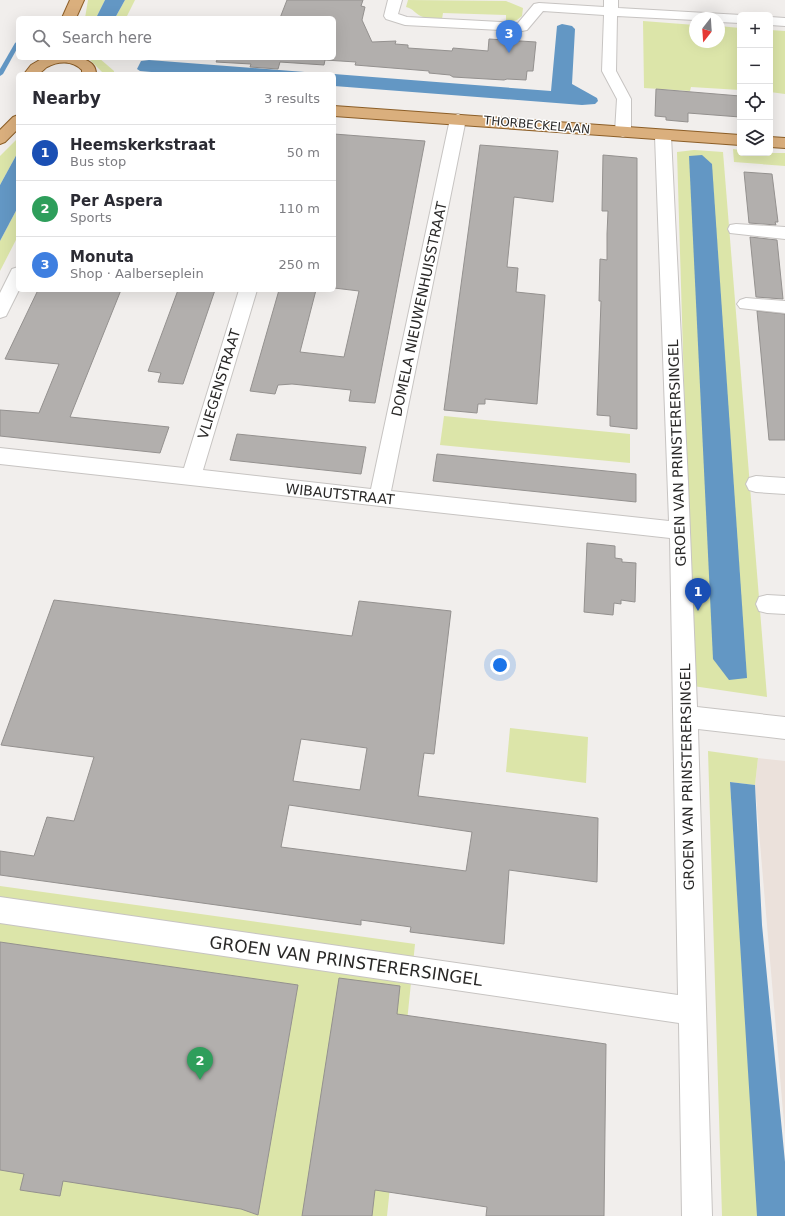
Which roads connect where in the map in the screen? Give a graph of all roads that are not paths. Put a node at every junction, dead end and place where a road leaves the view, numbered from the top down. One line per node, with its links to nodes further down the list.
1 (77, 0): 4 (main road)
2 (395, 0): 3 (street)
3 (612, 5): 5 (street); 15 (street)
4 (70, 16)
5 (737, 19)
6 (773, 21): 7 (street)
7 (785, 22)
8 (55, 60): 10 (main road)
9 (72, 60): 11 (main road)
10 (33, 72)
11 (89, 72)
12 (336, 111): 13 (main road, THORBECKELAAN)
13 (458, 119): 15 (main road, THORBECKELAAN); 32 (street, DOMELA NIEUWENHUISSTRAAT)
14 (16, 122): 17 (main road)
15 (623, 132): 16 (main road, THORBECKELAAN)
16 (663, 136): 18 (main road, THORBECKELAAN); 33 (street, GROEN VAN PRINSTERERSINGEL)
17 (0, 138)
18 (737, 140)
19 (773, 142): 20 (main road)
20 (785, 143)
21 (736, 229): 22 (street)
22 (785, 233)
23 (16, 277): 27 (street)
24 (247, 292): 29 (street, VLIEGENSTRAAT)
25 (746, 304): 26 (street)
26 (785, 307)
27 (0, 312)
28 (0, 456): 29 (street, WIBAUTSTRAAT)
29 (190, 478): 32 (street, WIBAUTSTRAAT)
30 (756, 484): 31 (street)
31 (785, 486)
32 (379, 498): 33 (street, WIBAUTSTRAAT)
33 (680, 532): 34 (street, GROEN VAN PRINSTERERSINGEL)
34 (686, 717): 35 (street); 37 (street, GROEN VAN PRINSTERERSINGEL)
35 (785, 728)
36 (0, 910): 37 (street, GROEN VAN PRINSTERERSINGEL)
37 (691, 1011): 38 (street, GROEN VAN PRINSTERERSINGEL)
38 (697, 1216)

